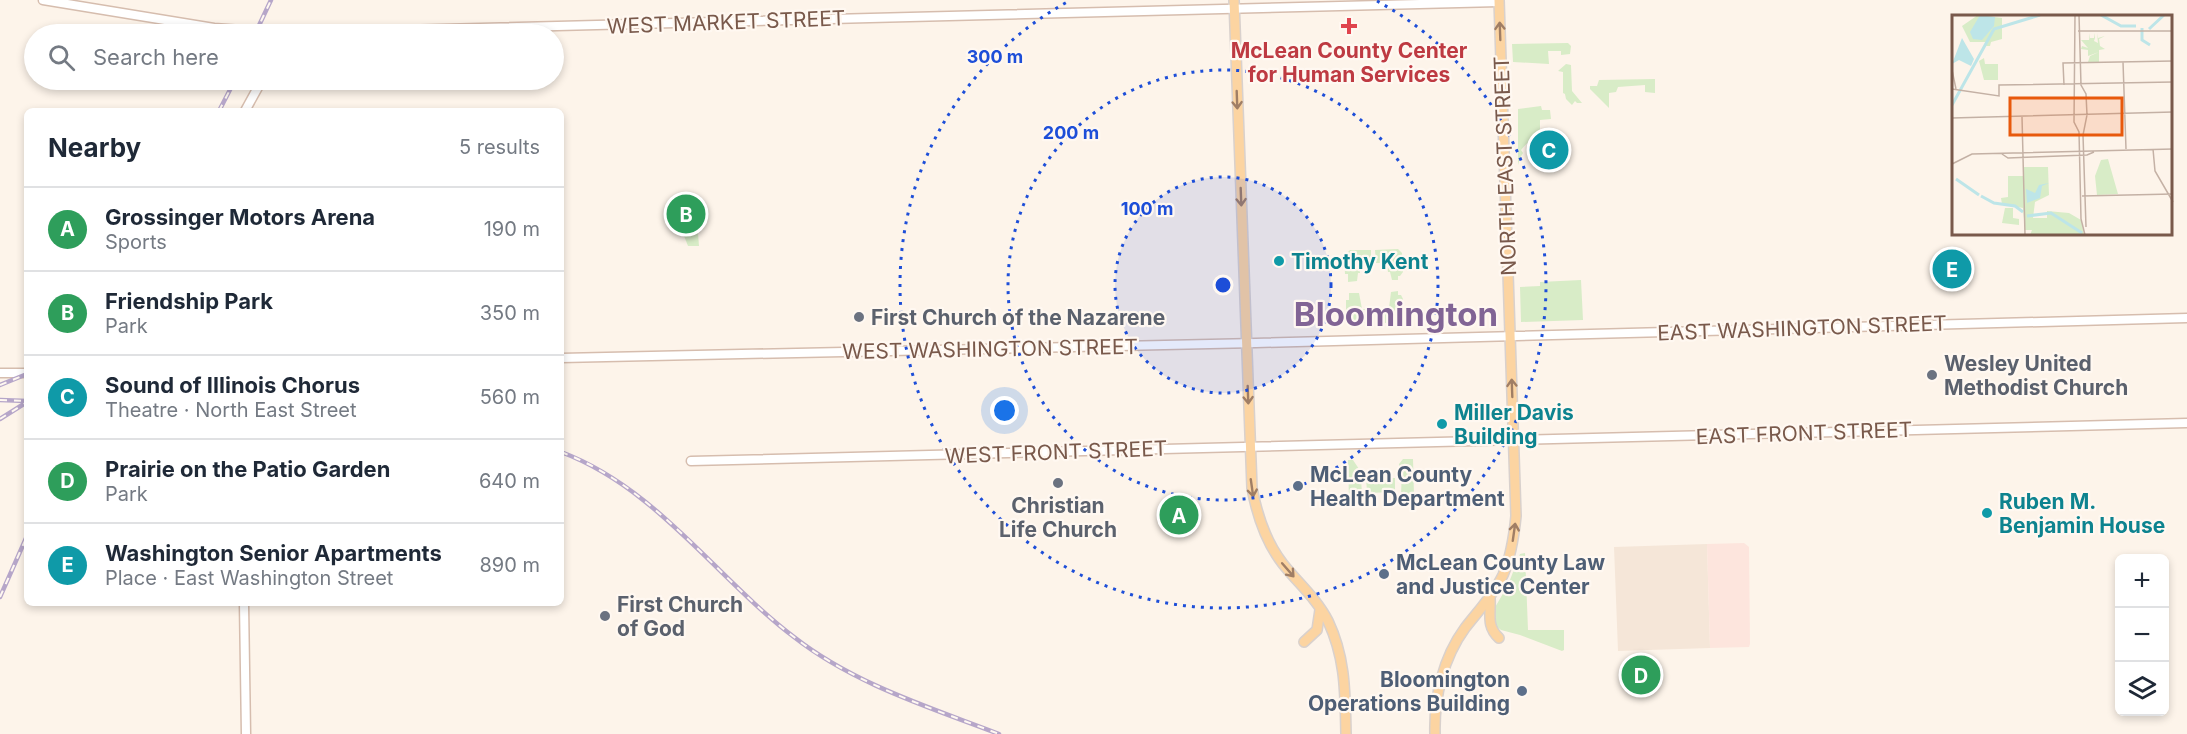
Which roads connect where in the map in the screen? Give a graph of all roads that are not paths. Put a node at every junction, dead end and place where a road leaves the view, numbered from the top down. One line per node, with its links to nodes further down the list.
1 (43, 0): 4 (street, WEST MARKET STREET)
2 (1499, 1): 3 (street, WEST MARKET STREET); 9 (main road, NORTH EAST STREET, one-way to 2)
3 (1234, 4): 5 (street, WEST MARKET STREET); 11 (main road, one-way to 11)
4 (190, 24)
5 (564, 25)
6 (257, 90): 7 (street)
7 (247, 108)
8 (2187, 318): 9 (street, EAST WASHINGTON STREET)
9 (1511, 335): 10 (street, EAST WASHINGTON STREET); 16 (main road, NORTH EAST STREET, one-way to 9)
10 (1418, 337): 11 (street, WEST WASHINGTON STREET)
11 (1246, 343): 12 (street, WEST WASHINGTON STREET); 18 (main road, one-way to 18)
12 (564, 358)
13 (0, 373): 14 (street)
14 (24, 373)
15 (2187, 423): 16 (street, EAST FRONT STREET)
16 (1514, 440): 17 (street, EAST FRONT STREET); 20 (main road, NORTH EAST STREET, one-way to 16)
17 (1422, 442): 18 (street, WEST FRONT STREET)
18 (1250, 446): 19 (street, WEST FRONT STREET); 22 (main road, one-way to 22)
19 (691, 461)
20 (1490, 598): 23 (main road); 27 (main road, NORTH EAST STREET)
21 (244, 606): 25 (street)
22 (1320, 608): 24 (main road); 26 (main road)
23 (1499, 638)
24 (1304, 642)
25 (246, 734)
26 (1346, 734)
27 (1435, 734)

